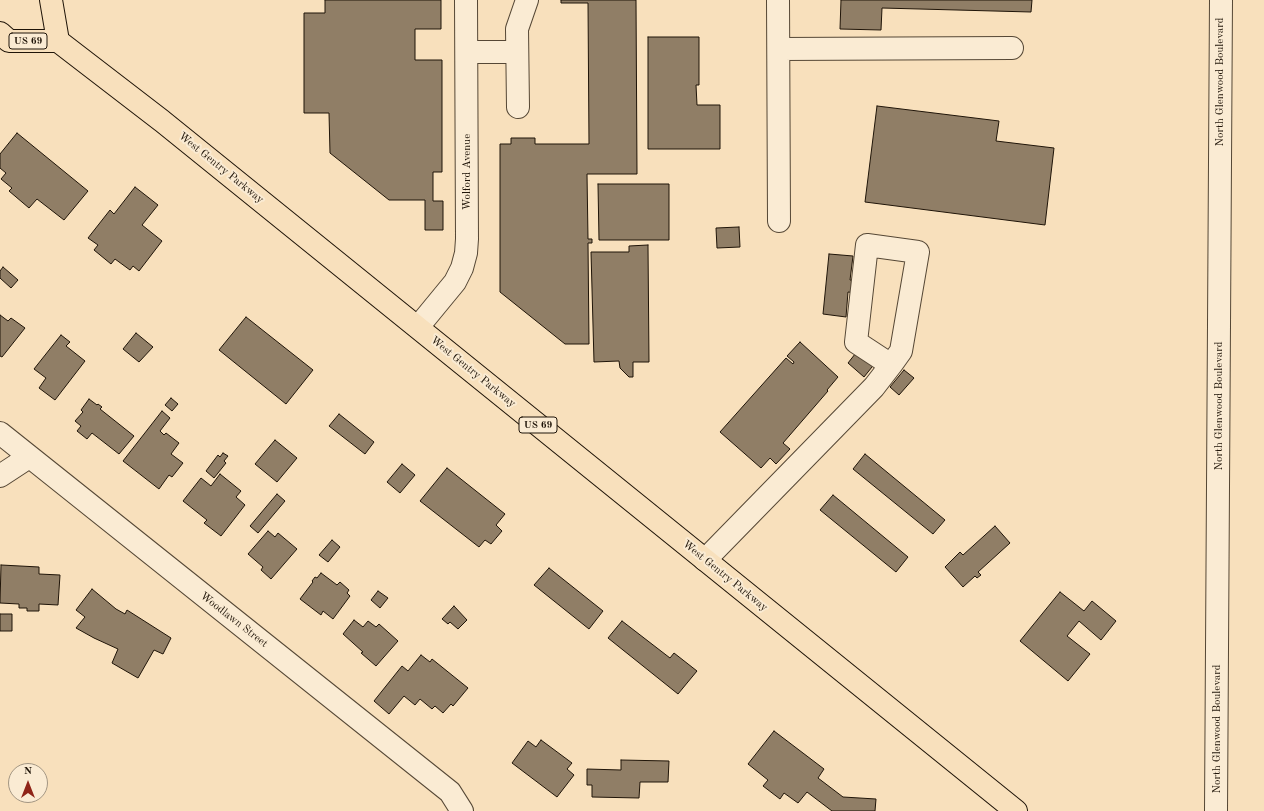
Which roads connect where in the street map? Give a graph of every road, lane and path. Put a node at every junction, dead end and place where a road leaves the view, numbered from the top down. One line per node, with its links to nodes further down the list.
1 (51, 0): 7 (main road, US 69)
2 (466, 0): 10 (street, Wolford Avenue)
3 (527, 0): 11 (street)
4 (778, 0): 9 (street)
5 (1221, 0): 22 (street, North Glenwood Boulevard)
6 (0, 33): 7 (main road, US 69)
7 (58, 42): 14 (main road, West Gentry Parkway / US 69)
8 (1012, 48): 9 (street)
9 (778, 49): 13 (street)
10 (467, 52): 11 (street); 14 (street, Wolford Avenue)
11 (518, 52): 12 (street)
12 (518, 107)
13 (779, 221)
14 (418, 327): 19 (main road, West Gentry Parkway / US 69)
15 (891, 365): 15 (street); 19 (street)
16 (0, 433): 17 (street, Woodlawn Street)
17 (29, 457): 18 (street); 20 (street, Woodlawn Street)
18 (0, 476)
19 (705, 560): 21 (main road, West Gentry Parkway / US 69)
20 (462, 811)
21 (1016, 811)
22 (1216, 811)

